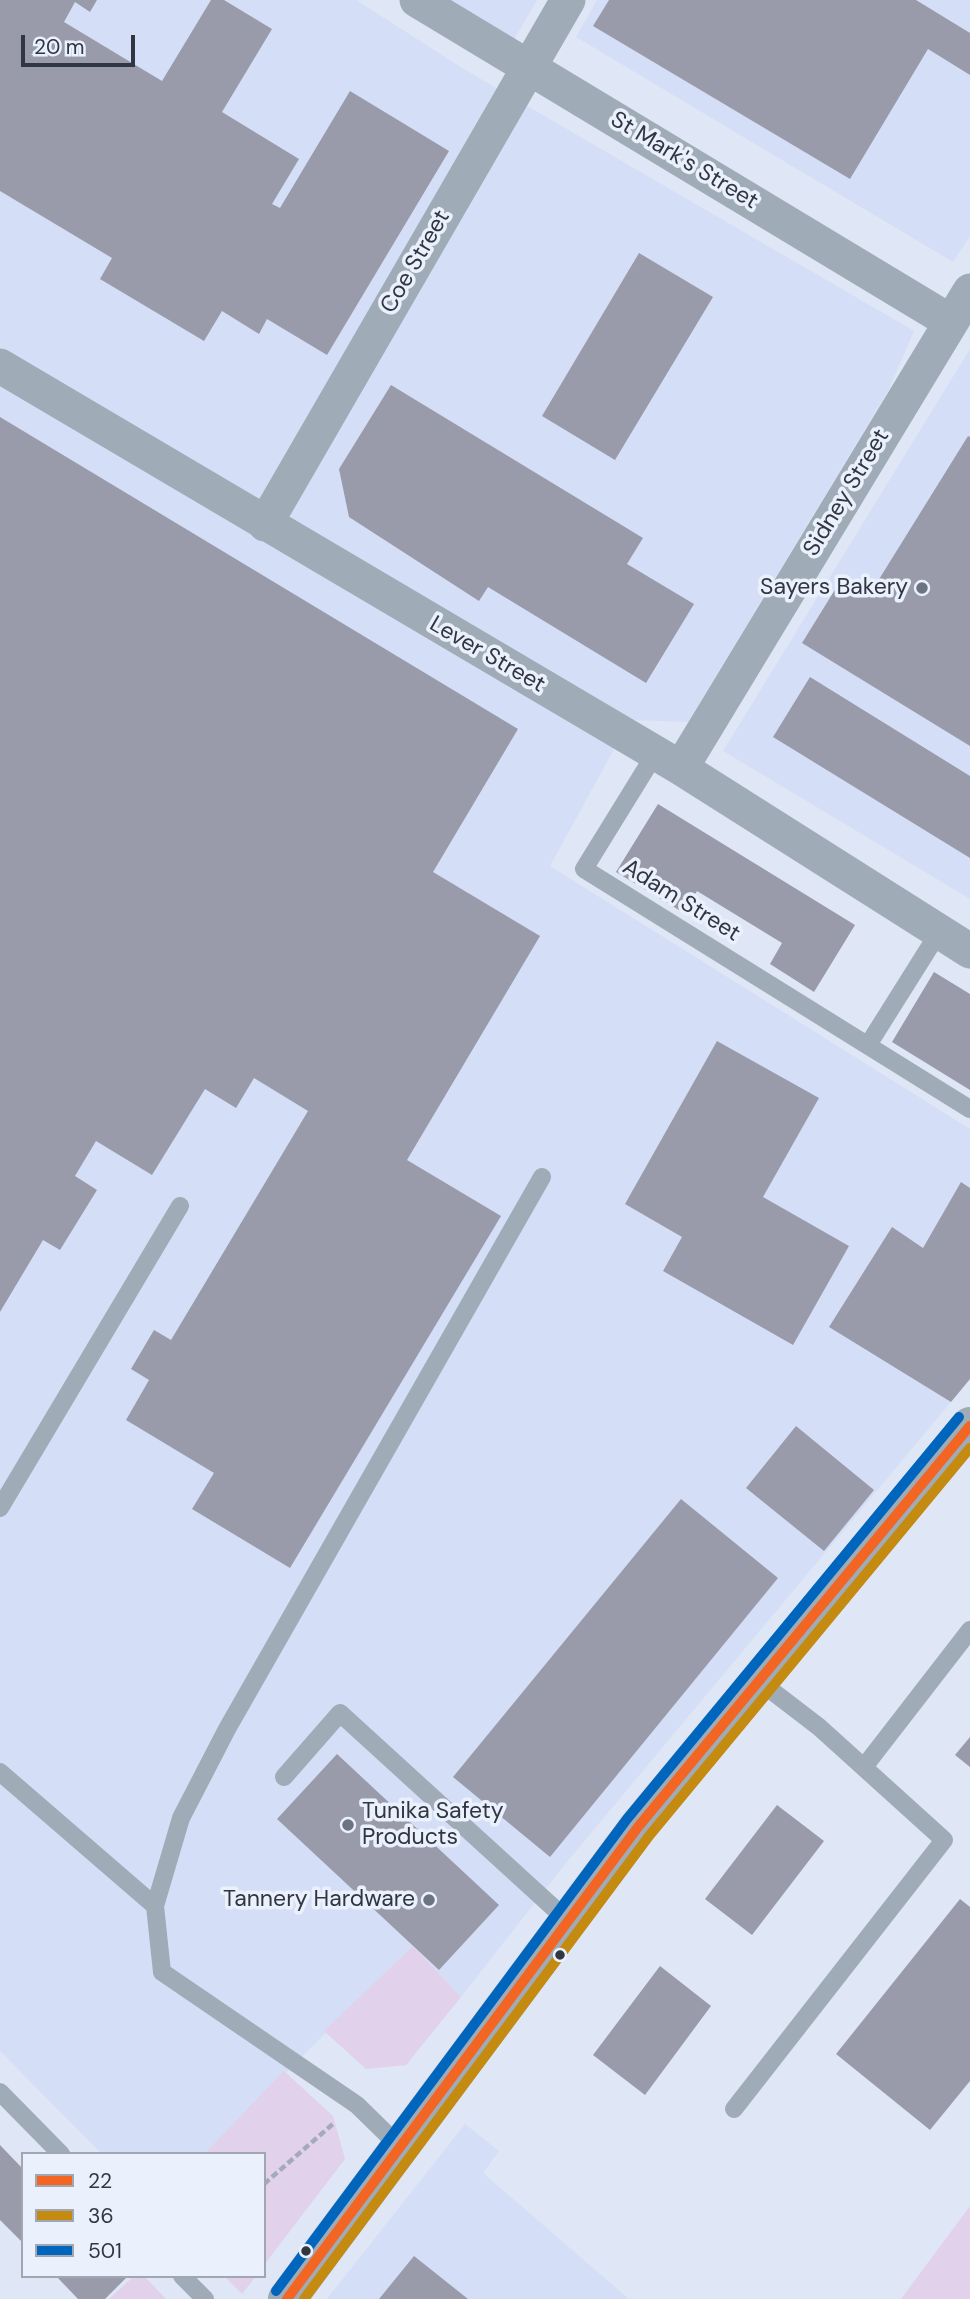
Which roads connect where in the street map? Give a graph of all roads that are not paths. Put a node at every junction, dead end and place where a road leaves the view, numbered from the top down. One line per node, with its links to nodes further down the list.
1 (416, 0): 3 (street, St Mark's Street)
2 (568, 0): 3 (street, Coe Street)
3 (529, 67): 5 (street, St Mark's Street); 7 (street, Coe Street)
4 (970, 291): 5 (street, Sidney Street)
5 (951, 322): 8 (street, Sidney Street)
6 (0, 366): 7 (street, Lever Street)
7 (265, 524): 8 (street, Lever Street)
8 (668, 761): 9 (street, Lever Street); 11 (lane, Adam Street)
9 (939, 932): 10 (street, Lever Street); 11 (lane)
10 (970, 951)
11 (868, 1045): 12 (lane, Adam Street)
12 (970, 1109)
13 (542, 1177): 22 (lane)
14 (180, 1206): 16 (lane)
15 (970, 1426): 18 (street)
16 (0, 1508)
17 (970, 1630): 19 (lane)
18 (759, 1681): 19 (lane); 23 (street)
19 (864, 1767): 25 (lane)
20 (0, 1772): 22 (lane)
21 (284, 1777): 23 (lane)
22 (155, 1906): 26 (lane)
23 (568, 1922): 26 (street)
24 (0, 2092): 27 (lane)
25 (734, 2109)
26 (401, 2148): 30 (street)
27 (59, 2152)
28 (184, 2278): 29 (lane)
29 (205, 2299)
30 (287, 2299)

